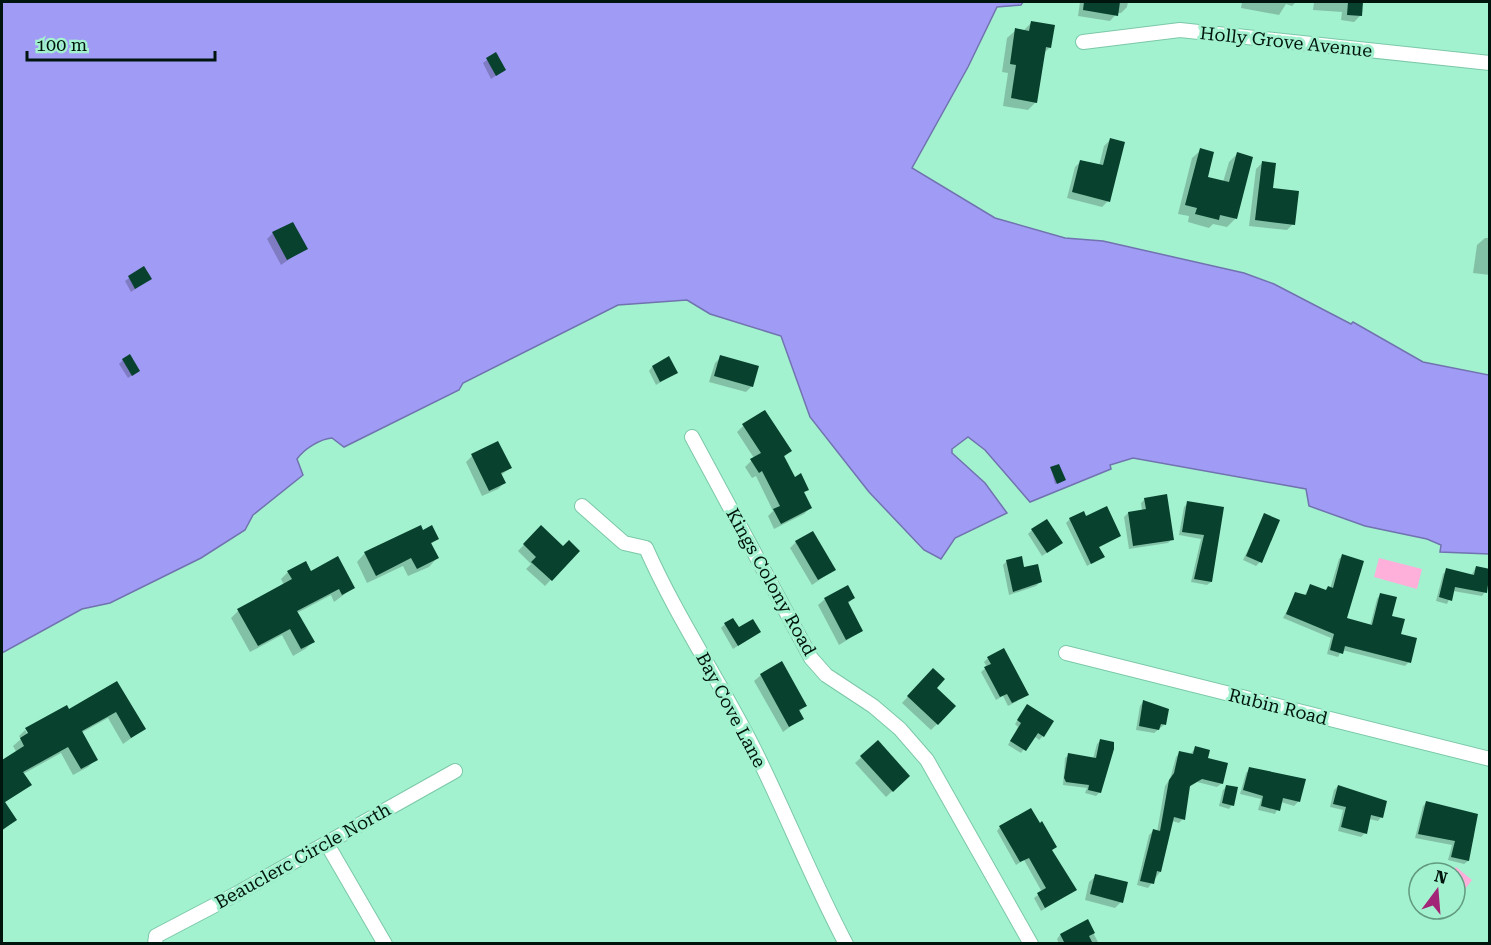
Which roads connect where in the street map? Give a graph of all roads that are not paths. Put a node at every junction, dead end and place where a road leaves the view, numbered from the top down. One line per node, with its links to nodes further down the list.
1 (1083, 42): 2 (street, Holly Grove Avenue)
2 (1490, 63)
3 (692, 437): 12 (street, Kings Colony Road)
4 (582, 506): 11 (street, Bay Cove Lane)
5 (1066, 653): 6 (street, Rubin Road)
6 (1490, 759)
7 (455, 771): 8 (street, Beauclerc Circle North)
8 (327, 844): 9 (street, Beauclerc Circle North); 10 (street)
9 (154, 944)
10 (386, 944)
11 (846, 944)
12 (1030, 944)

